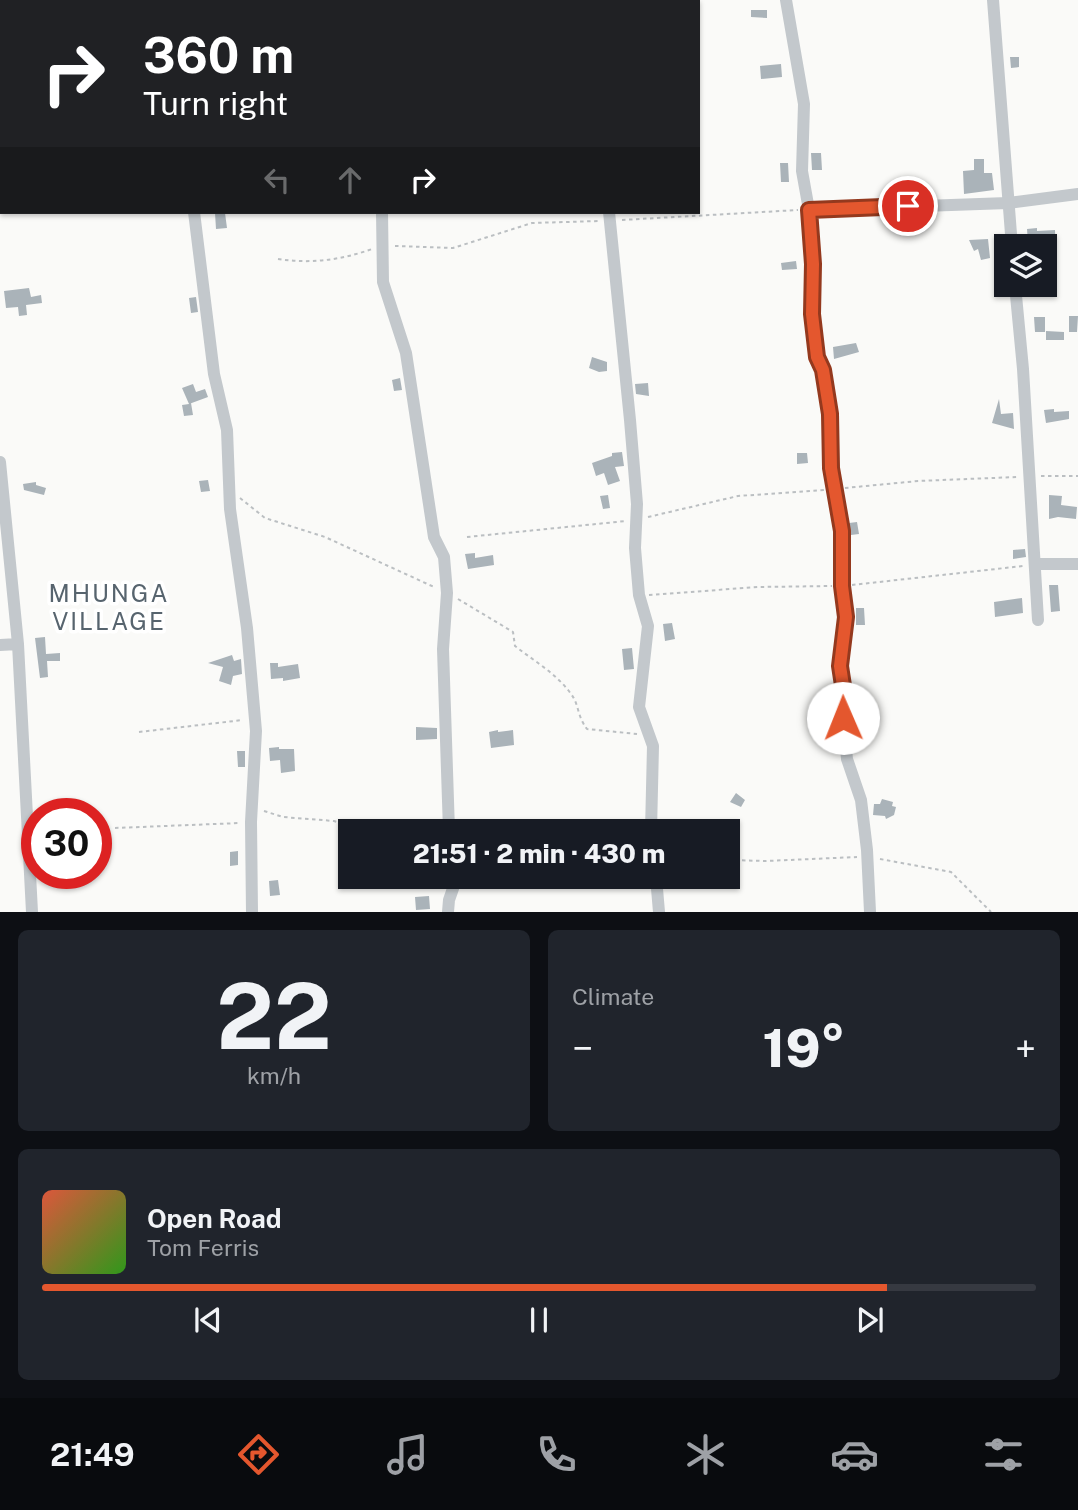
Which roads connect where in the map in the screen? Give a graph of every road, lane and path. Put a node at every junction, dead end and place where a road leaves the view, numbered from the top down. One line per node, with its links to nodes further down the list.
1 (786, 0): 5 (street)
2 (993, 0): 4 (street)
3 (1078, 194): 4 (street)
4 (1007, 203): 5 (street); 11 (street)
5 (809, 210): 6 (path); 18 (street)
6 (700, 213)
7 (194, 214): 26 (street)
8 (382, 214): 12 (street)
9 (676, 214): 10 (path)
10 (609, 216): 12 (path); 19 (street)
11 (1011, 234)
12 (383, 246): 13 (path); 29 (street)
13 (278, 259)
14 (1016, 297): 17 (street)
15 (0, 462): 24 (street)
16 (1078, 475): 17 (path)
17 (1028, 477): 18 (path); 21 (street)
18 (836, 489): 19 (path); 34 (street)
19 (637, 520): 20 (path); 30 (street)
20 (467, 537)
21 (1035, 564): 22 (street); 23 (street)
22 (1078, 565)
23 (1038, 620)
24 (18, 644): 25 (street); 38 (street)
25 (0, 645)
26 (255, 719): 27 (path); 28 (street)
27 (139, 733)
28 (252, 807): 31 (street); 32 (path)
29 (449, 819)
30 (651, 819)
31 (251, 822): 33 (path); 39 (street)
32 (338, 822)
33 (115, 828)
34 (868, 856): 35 (path); 42 (street); 43 (path)
35 (740, 860)
36 (453, 889): 40 (street)
37 (657, 889): 41 (street)
38 (32, 912)
39 (252, 912)
40 (448, 912)
41 (659, 912)
42 (870, 912)
43 (991, 912)

